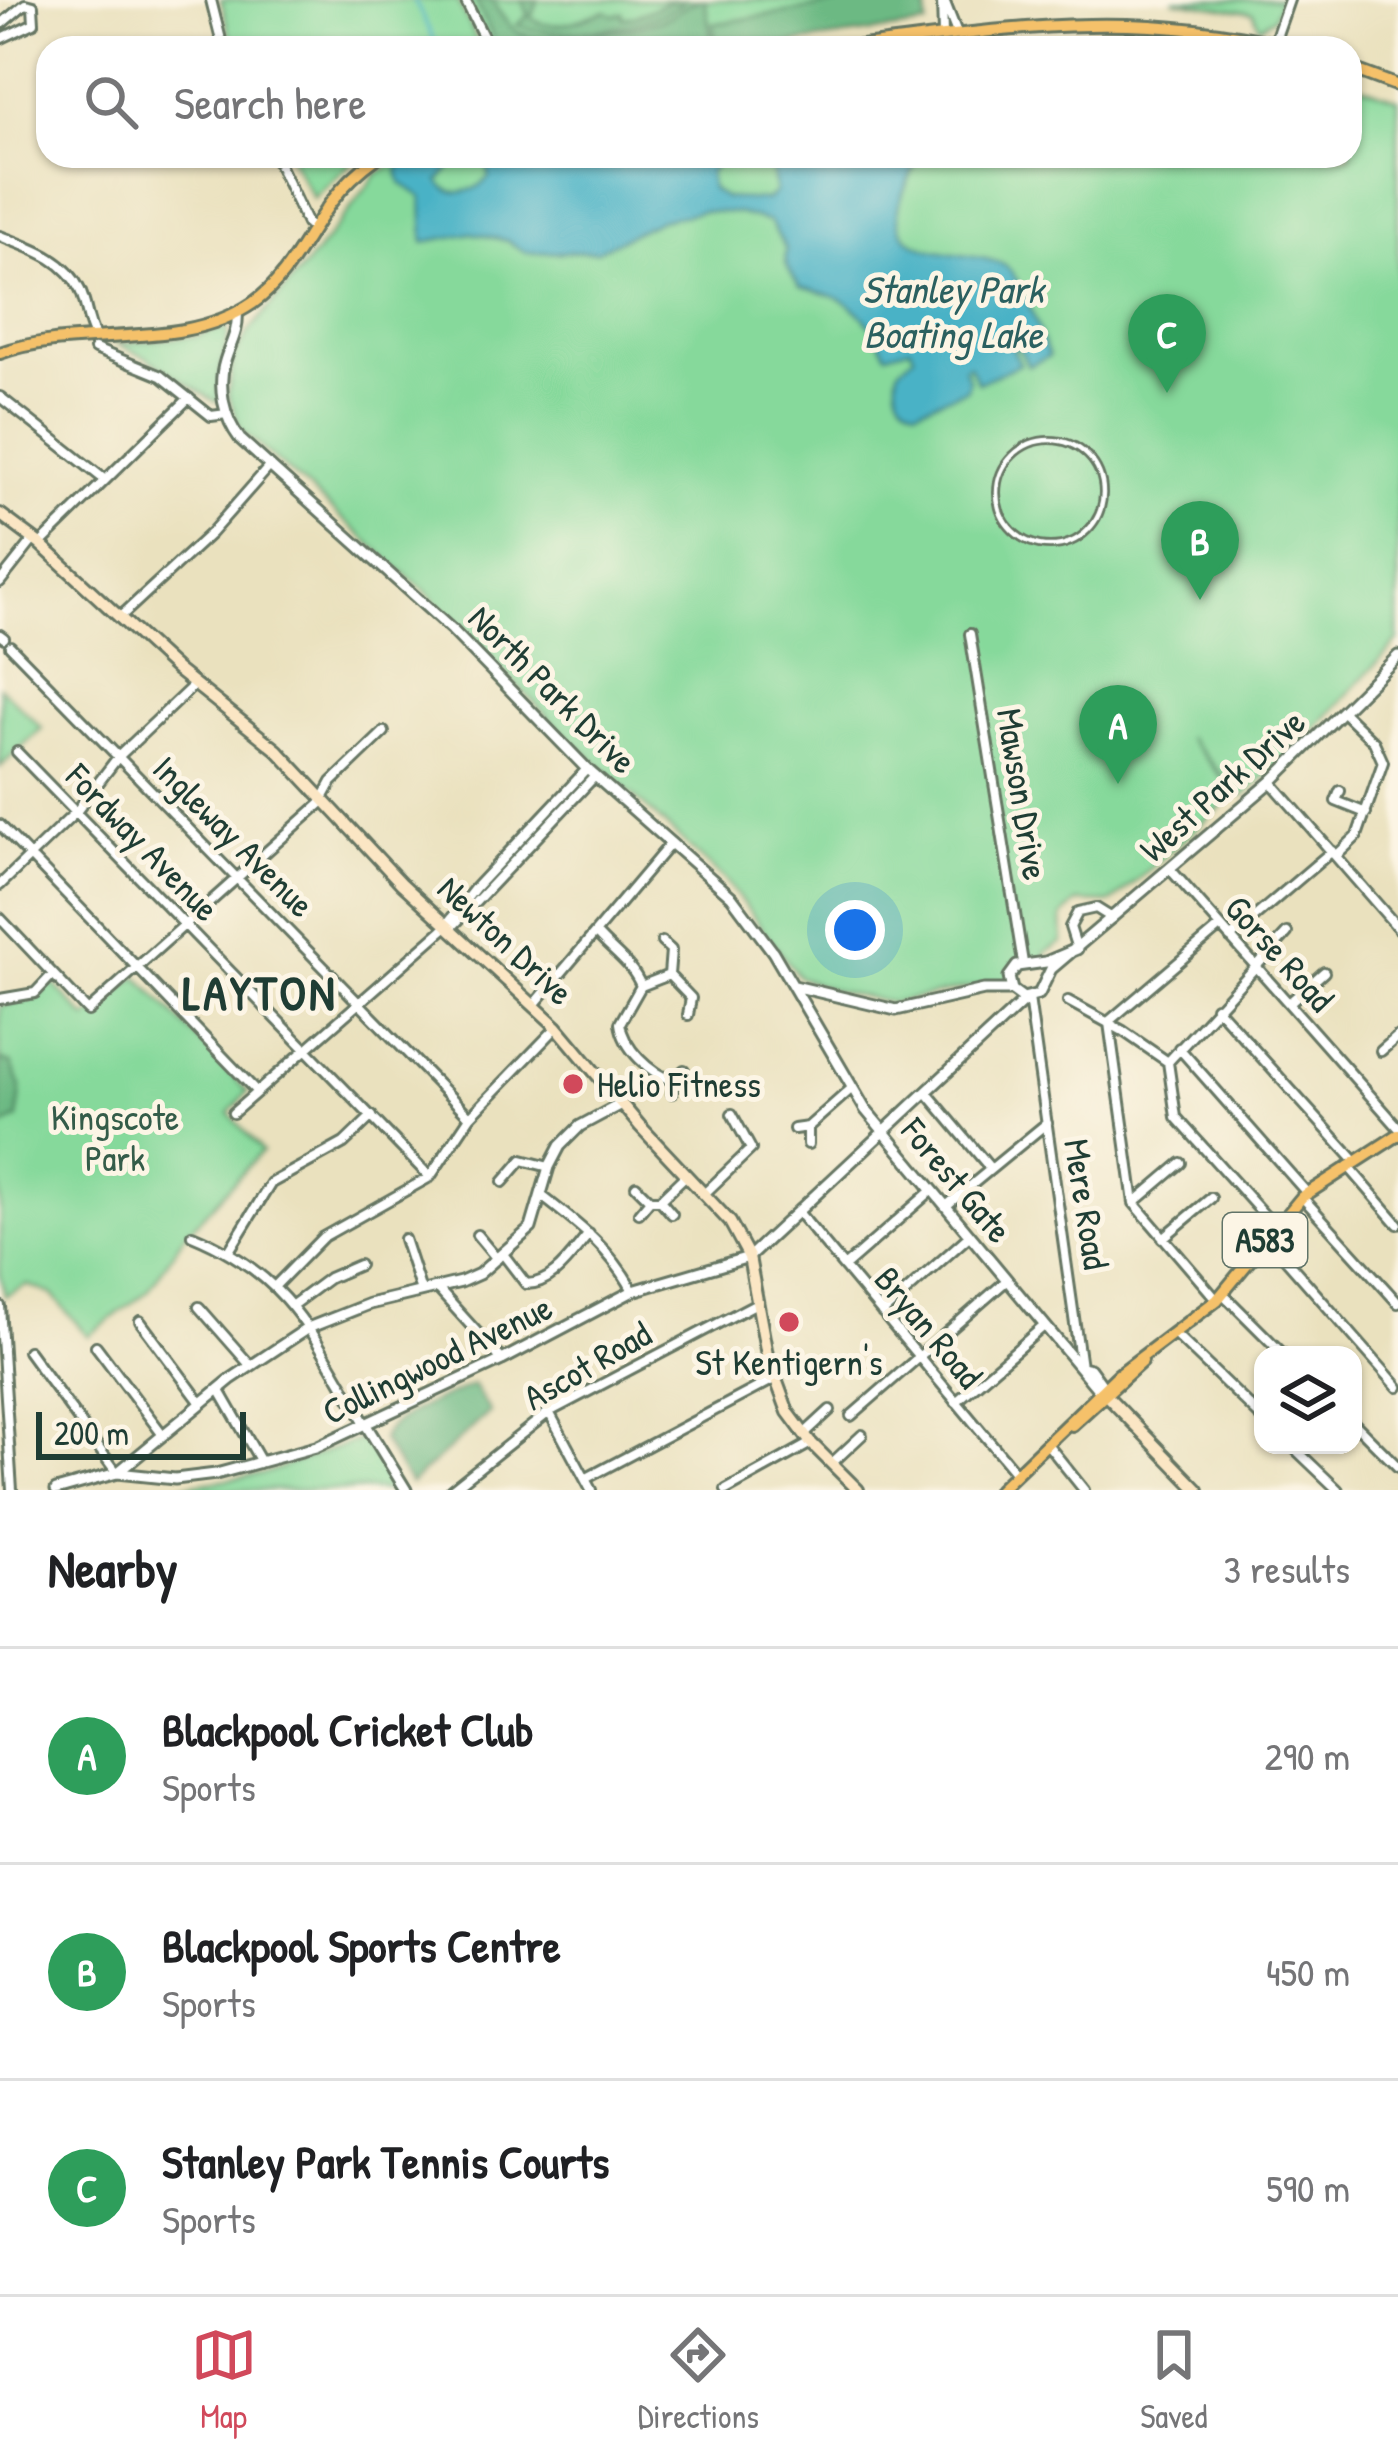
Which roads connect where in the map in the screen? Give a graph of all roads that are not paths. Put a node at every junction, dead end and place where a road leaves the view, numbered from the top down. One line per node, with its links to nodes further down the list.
1 (211, 0): 8 (street)
2 (465, 0): 9 (street)
3 (943, 0): 6 (street); 7 (street)
4 (1289, 0): 12 (street)
5 (0, 25): 13 (street)
6 (957, 33): 7 (main road); 11 (main road)
7 (944, 35): 10 (main road)
8 (220, 36)
9 (483, 36)
10 (936, 36)
11 (1240, 36)
12 (1276, 36)
13 (0, 39)
14 (1362, 72): 15 (main road)
15 (1398, 86)
16 (281, 168): 18 (street)
17 (364, 168): 19 (main road)
18 (297, 200): 19 (street); 20 (street)
19 (329, 204): 20 (main road)
20 (314, 227): 23 (main road)
21 (0, 236): 22 (street)
22 (86, 310): 24 (street); 25 (street)
23 (237, 312): 25 (main road); 29 (street)
24 (79, 338): 25 (main road, North Park Drive); 26 (main road, North Park Drive)
25 (95, 342): 28 (street, North Park Drive)
26 (0, 353)
27 (0, 398): 32 (street)
28 (189, 398): 29 (street, North Park Drive); 32 (street)
29 (227, 415): 30 (street, North Park Drive)
30 (269, 467): 36 (street); 45 (street, North Park Drive)
31 (1099, 472): 31 (street)
32 (105, 480): 34 (street)
33 (0, 514): 34 (main road, Newton Drive)
34 (37, 542): 35 (street); 36 (main road, Newton Drive)
35 (0, 582)
36 (119, 618): 40 (main road, Newton Drive)
37 (970, 634): 69 (street, Mawson Drive)
38 (5, 640): 44 (street, Ingleway Avenue)
39 (1398, 656): 41 (street, West Park Drive)
40 (195, 684): 44 (street); 48 (main road, Newton Drive)
41 (1342, 712): 46 (street, West Park Drive); 50 (street)
42 (383, 732): 48 (street)
43 (17, 752): 49 (street, Fordway Avenue)
44 (118, 757): 49 (street); 56 (street, Ingleway Avenue)
45 (591, 773): 52 (street, North Park Drive); 61 (street)
46 (1271, 782): 53 (street); 55 (street, West Park Drive)
47 (1340, 791): 50 (street)
48 (323, 799): 56 (street); 61 (main road, Newton Drive)
49 (76, 812): 54 (street); 60 (street, Fordway Avenue)
50 (1366, 813): 53 (street)
51 (0, 825): 54 (street)
52 (671, 843): 64 (street); 78 (street, North Park Drive)
53 (1334, 853): 63 (street); 66 (street)
54 (30, 856): 57 (street); 71 (street)
55 (1170, 869): 59 (street, West Park Drive); 62 (street, Gorse Road)
56 (239, 878): 60 (street); 84 (street, Ingleway Avenue)
57 (0, 885)
58 (0, 918): 73 (street)
59 (1114, 919): 68 (street, West Park Drive); 68 (street)
60 (187, 926): 71 (street); 93 (street, Fordway Avenue)
61 (446, 926): 84 (street); 86 (main road, Newton Drive)
62 (1220, 927): 66 (street, Gorse Road); 90 (street)
63 (1398, 928)
64 (596, 933): 77 (street); 86 (street)
65 (1287, 933): 70 (street)
66 (1230, 938): 70 (street, Gorse Road)
67 (661, 943): 74 (street)
68 (1078, 949): 69 (street, West Park Drive); 76 (street, West Park Drive)
69 (1028, 964): 75 (street); 76 (street)
70 (1254, 964): 85 (street, Gorse Road); 87 (street)
71 (137, 968): 73 (street); 100 (street)
72 (1324, 972): 85 (street)
73 (53, 974): 82 (street)
74 (669, 975): 77 (street); 88 (street)
75 (1010, 977): 79 (street); 80 (street)
76 (1044, 981): 81 (street)
77 (641, 986): 98 (street)
78 (794, 986): 79 (street); 99 (street, Forest Gate)
79 (984, 990): 80 (street)
80 (1013, 992): 81 (street); 89 (street)
81 (1027, 998): 89 (street); 108 (street, Mere Road)
82 (0, 1000)
83 (1068, 1001): 90 (street)
84 (360, 1004): 93 (street); 107 (street, Ingleway Avenue)
85 (1289, 1004): 111 (street, Gorse Road)
86 (535, 1005): 91 (main road, Newton Drive)
87 (1216, 1007): 94 (street); 115 (street)
88 (688, 1016)
89 (1001, 1021): 101 (street)
90 (1108, 1022): 96 (street); 128 (street)
91 (557, 1027): 103 (main road, Newton Drive); 107 (street)
92 (1398, 1036): 95 (street)
93 (308, 1048): 100 (street); 106 (street, Fordway Avenue)
94 (1179, 1048): 96 (street); 124 (street)
95 (1381, 1051)
96 (1168, 1062): 134 (street)
97 (684, 1070): 98 (street)
98 (674, 1081): 102 (street)
99 (851, 1089): 109 (street); 112 (street, Forest Gate)
100 (257, 1092): 104 (street)
101 (926, 1093): 112 (street); 117 (street)
102 (673, 1094)
103 (621, 1104): 116 (street); 118 (main road, Newton Drive)
104 (233, 1113)
105 (732, 1114): 123 (street)
106 (372, 1116): 119 (street, Fordway Avenue); 141 (street)
107 (470, 1117): 119 (street)
108 (1047, 1124): 117 (street); 168 (street, Mere Road)
109 (808, 1127): 110 (street); 113 (street)
110 (794, 1129)
111 (1398, 1131): 115 (main road, A583)
112 (883, 1132): 122 (street, Forest Gate); 131 (street)
113 (808, 1144)
114 (1180, 1162): 128 (street)
115 (1351, 1164): 124 (main road, A583); 133 (street)
116 (549, 1167): 120 (street); 125 (street)
117 (990, 1168): 129 (street)
118 (687, 1174): 123 (main road, Newton Drive); 127 (street)
119 (430, 1177): 147 (street)
120 (503, 1182)
121 (636, 1186): 127 (street)
122 (931, 1191): 129 (street, Forest Gate); 145 (street)
123 (705, 1193): 143 (main road, Newton Drive)
124 (1305, 1195): 134 (main road, A583); 153 (street)
125 (542, 1196): 135 (street); 142 (street)
126 (1211, 1198): 139 (street)
127 (655, 1200): 130 (street); 132 (street)
128 (1134, 1202): 139 (street)
129 (945, 1208): 138 (street, Forest Gate)
130 (639, 1213)
131 (799, 1213): 143 (street); 145 (street, Bryan Road)
132 (672, 1214)
133 (1398, 1224)
134 (1271, 1232): 151 (main road, A583); 170 (street)
135 (589, 1234): 142 (street); 150 (street)
136 (192, 1235): 141 (street)
137 (477, 1235): 142 (street)
138 (969, 1236): 146 (street, Forest Gate); 157 (street)
139 (1163, 1238): 151 (street)
140 (404, 1239): 149 (street)
141 (229, 1251): 147 (street)
142 (500, 1256): 148 (street)
143 (749, 1257): 150 (street, Collingwood Avenue); 152 (main road, Newton Drive)
144 (359, 1265): 154 (street)
145 (844, 1267): 157 (street, Bryan Road)
146 (1006, 1281): 159 (street, Forest Gate); 165 (street)
147 (275, 1286): 154 (street)
148 (437, 1288): 149 (street); 166 (street)
149 (421, 1291): 160 (street)
150 (633, 1292): 166 (street, Collingwood Avenue)
151 (1220, 1297): 161 (main road, A583); 163 (street)
152 (759, 1302): 169 (main road, Newton Drive); 177 (street, Ascot Road)
153 (1398, 1303)
154 (294, 1304): 160 (street)
155 (0, 1306): 195 (street)
156 (199, 1306): 167 (street)
157 (882, 1312): 165 (street, Bryan Road)
158 (140, 1322): 174 (street)
159 (1044, 1326): 168 (street, Forest Gate); 173 (street)
160 (308, 1328): 167 (street); 179 (street)
161 (1175, 1334): 172 (main road, A583); 175 (street)
162 (96, 1346): 182 (street)
163 (1275, 1346)
164 (28, 1351): 190 (street)
165 (920, 1357): 173 (street, Bryan Road); 178 (street)
166 (502, 1360): 179 (street, Collingwood Avenue)
167 (250, 1365): 171 (street)
168 (1082, 1367): 172 (street)
169 (774, 1379): 183 (main road, Newton Drive); 193 (street)
170 (1398, 1387)
171 (219, 1389): 174 (street); 188 (street)
172 (1104, 1392): 184 (main road, A583); 204 (main road)
173 (956, 1402): 191 (street, Bryan Road)
174 (201, 1403): 182 (street)
175 (1254, 1409)
176 (830, 1410): 183 (street)
177 (549, 1412): 193 (street); 198 (street, Ascot Road)
178 (851, 1416)
179 (366, 1424): 188 (street, Collingwood Avenue); 197 (street)
180 (1362, 1432): 189 (street)
181 (862, 1435): 187 (street)
182 (163, 1436): 185 (street)
183 (807, 1438): 187 (main road, Newton Drive); 200 (street)
184 (1048, 1445): 191 (main road, A583); 203 (street)
185 (150, 1447): 190 (street); 192 (street)
186 (1300, 1454): 205 (street)
187 (832, 1463): 201 (main road, Newton Drive)
188 (262, 1464): 194 (street, Collingwood Avenue)
189 (1398, 1467)
190 (117, 1473): 192 (street, Collingwood Avenue); 196 (street)
191 (1017, 1474): 202 (main road, A583)
192 (140, 1475): 194 (street, Collingwood Avenue)
193 (585, 1480): 199 (street)
194 (172, 1485)
195 (12, 1490)
196 (56, 1490)
197 (406, 1490)
198 (452, 1490)
199 (590, 1490)
200 (726, 1490)
201 (858, 1490)
202 (1000, 1490)
203 (1084, 1490)
204 (1198, 1490)
205 (1337, 1490)

